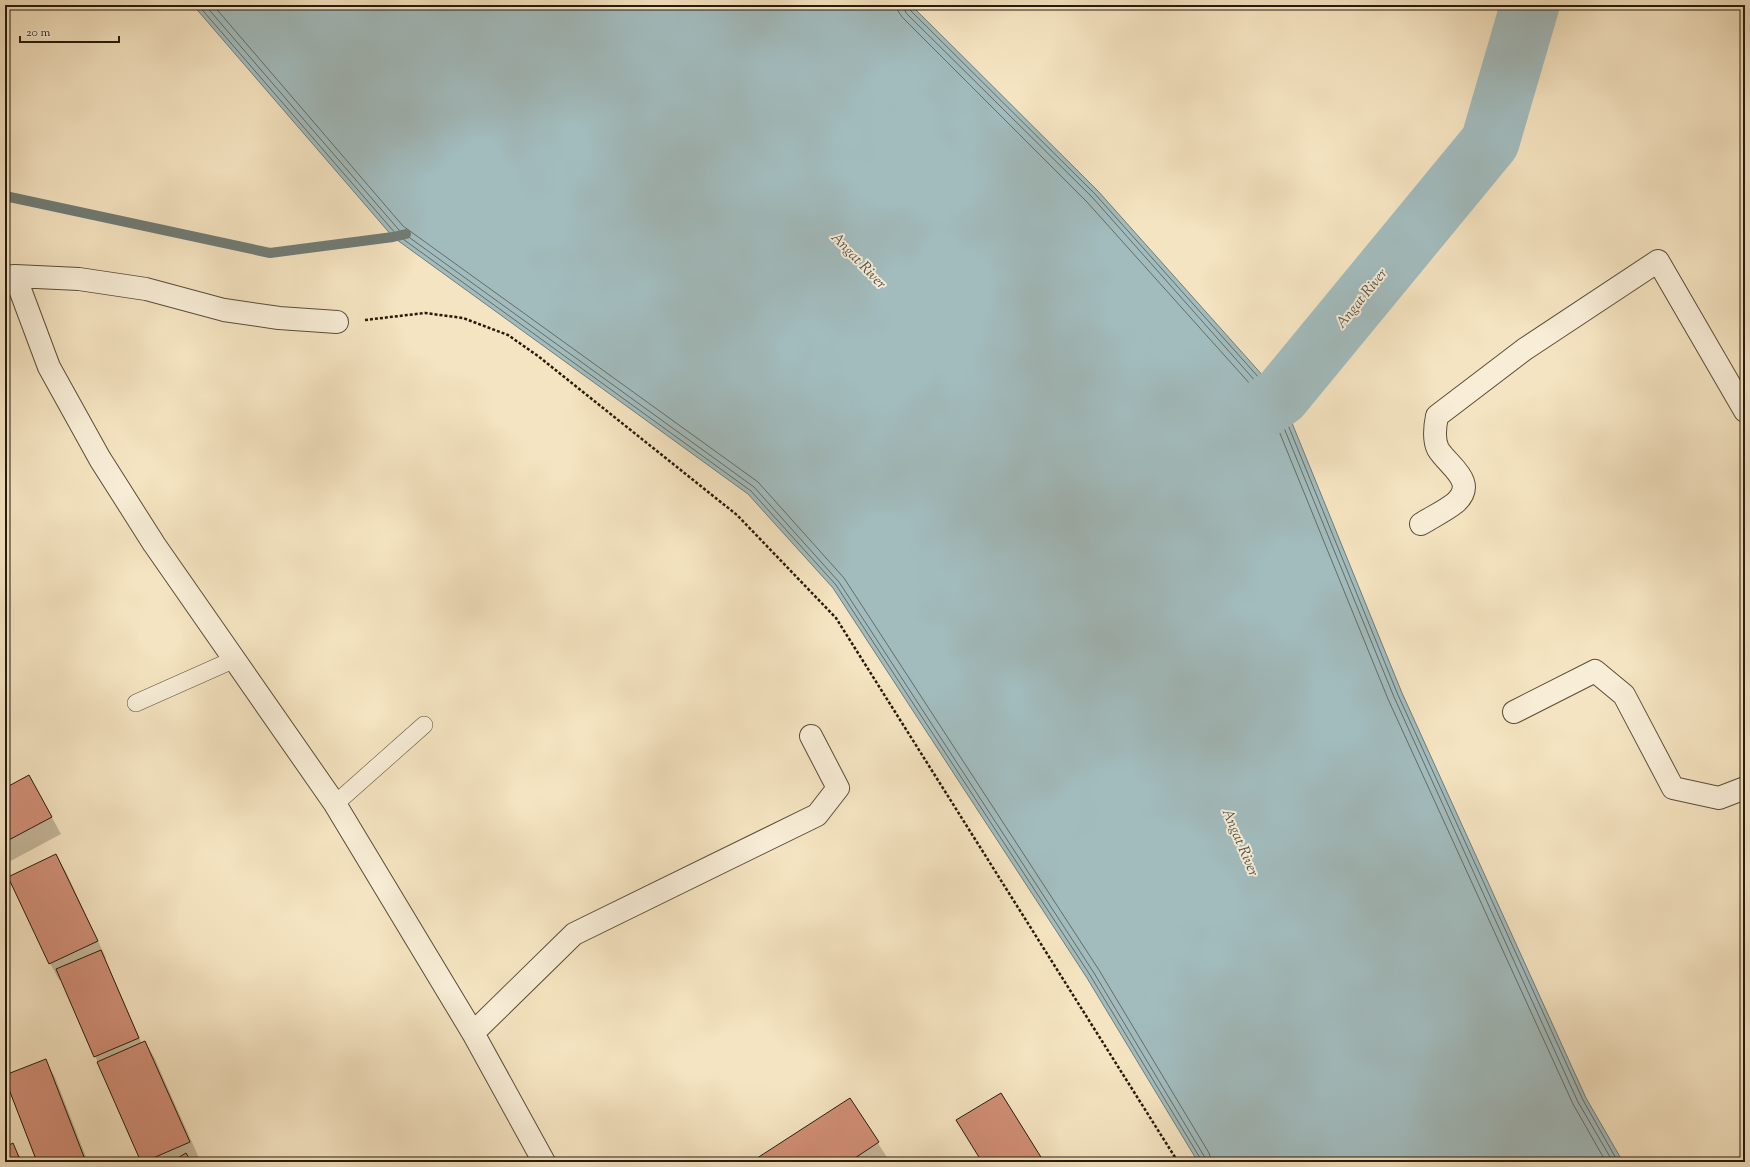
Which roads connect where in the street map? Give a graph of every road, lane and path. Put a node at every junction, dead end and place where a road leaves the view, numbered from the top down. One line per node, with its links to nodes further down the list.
1 (10, 276): 2 (street); 5 (street)
2 (337, 322): 14 (path)
3 (1745, 411): 4 (street)
4 (1421, 524)
5 (235, 659): 6 (lane); 11 (street)
6 (136, 703)
7 (1514, 712): 10 (street)
8 (424, 725): 11 (lane)
9 (811, 736): 12 (street)
10 (1745, 788)
11 (335, 804): 12 (street)
12 (473, 1033): 13 (street)
13 (544, 1162)
14 (1178, 1162)

